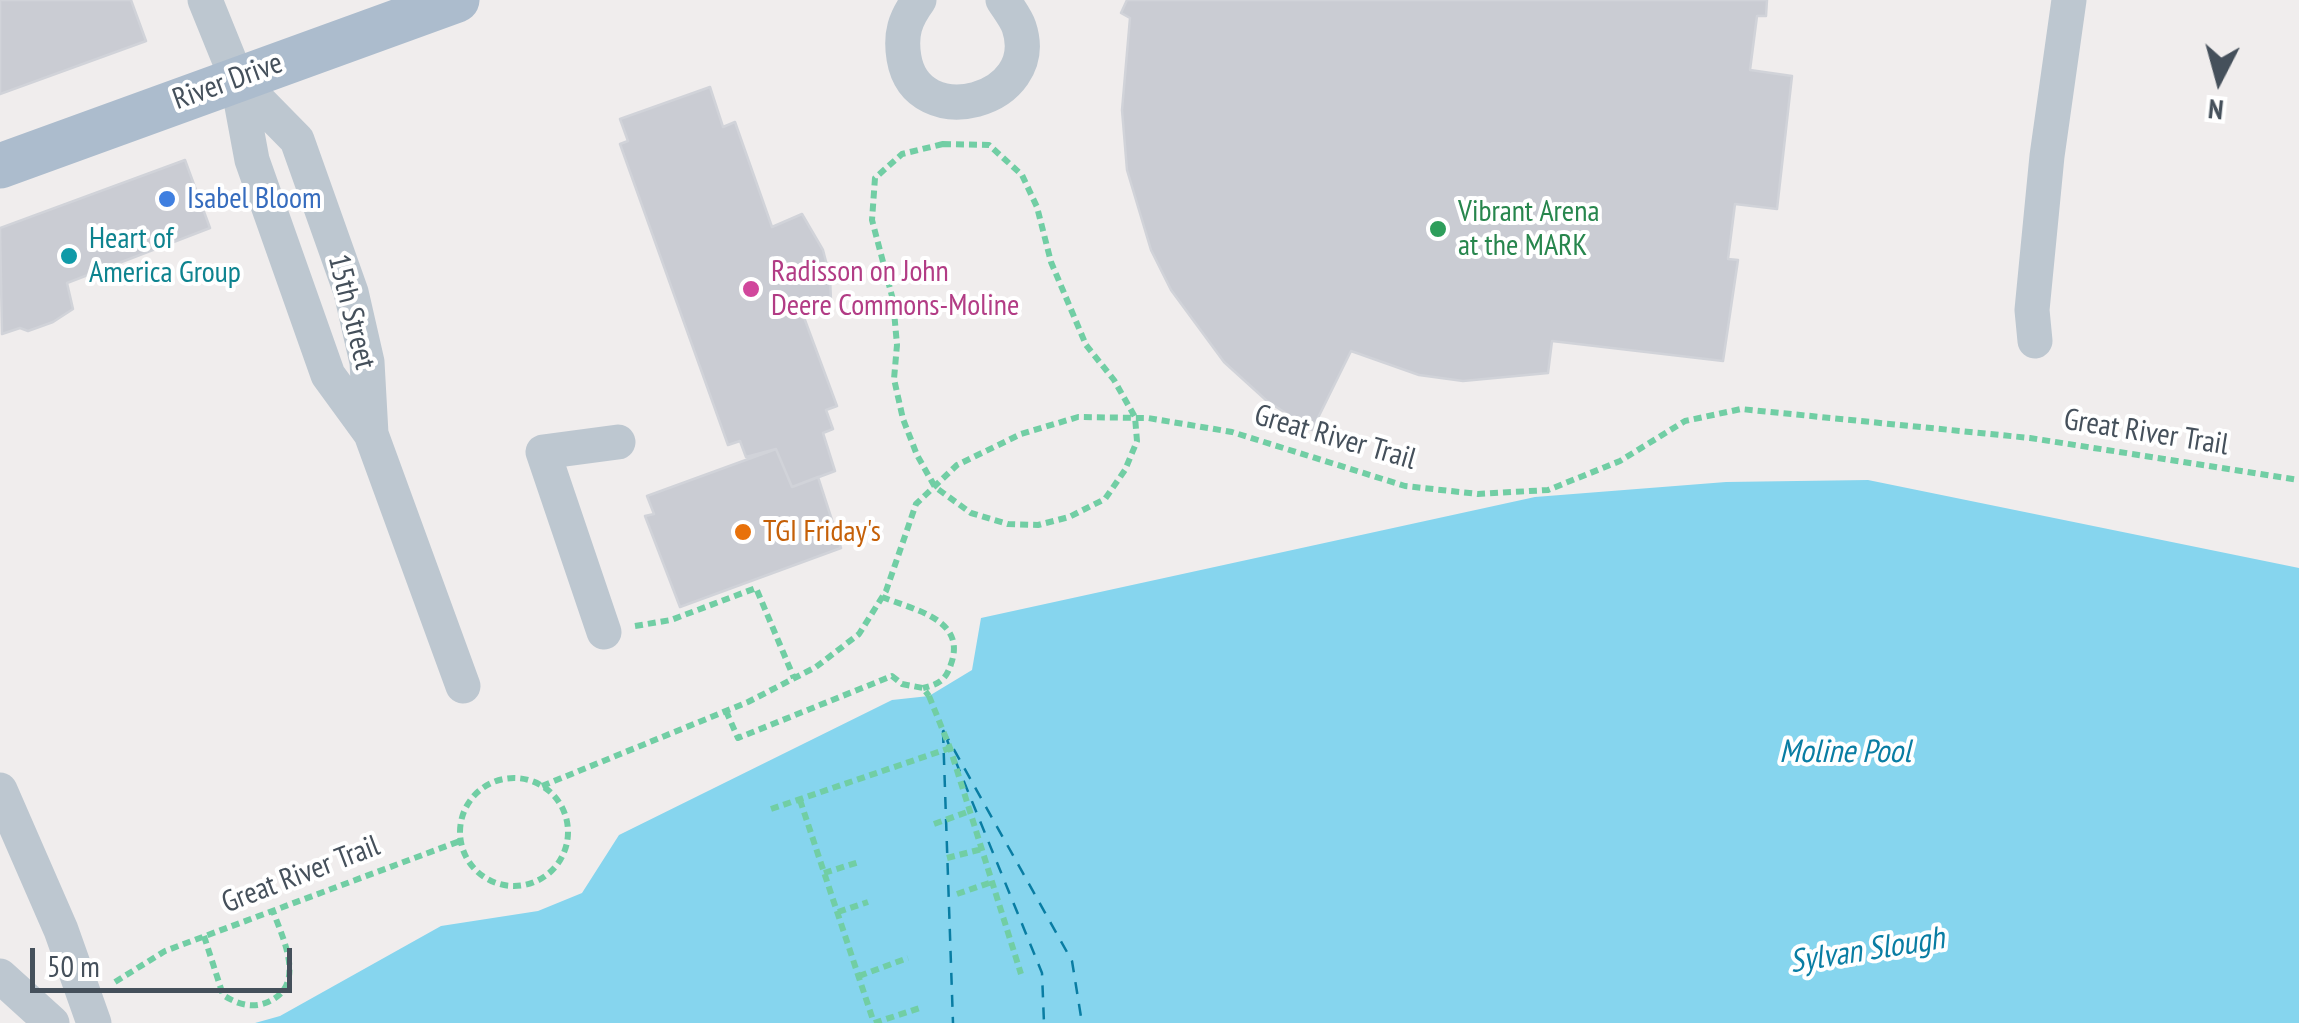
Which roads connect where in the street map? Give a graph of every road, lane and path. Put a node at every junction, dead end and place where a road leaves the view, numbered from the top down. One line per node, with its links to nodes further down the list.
1 (205, 0): 6 (street, 15th Street)
2 (457, 0): 6 (main road, River Drive)
3 (919, 0): 4 (street)
4 (1003, 0)
5 (2069, 0): 8 (street)
6 (236, 79): 7 (main road, River Drive); 10 (street, 15th Street); 10 (street, 15th Street)
7 (0, 166)
8 (2035, 340)
9 (1134, 418): 12 (path, Great River Trail); 13 (path, Great River Trail); 13 (path); 13 (path)
10 (371, 434): 17 (street)
11 (618, 442): 15 (street)
12 (2299, 480)
13 (934, 487): 14 (path, Great River Trail)
14 (882, 598): 16 (path, Great River Trail); 18 (path)
15 (604, 632): 16 (path)
16 (794, 678): 19 (path, Great River Trail)
17 (463, 686)
18 (923, 688): 19 (path); 20 (path)
19 (726, 711): 21 (path, Great River Trail)
20 (950, 748): 23 (path); 25 (path)
21 (542, 786): 27 (path, Great River Trail); 27 (path)
22 (0, 790): 42 (street, bridge)
23 (800, 800): 24 (path); 31 (path)
24 (771, 809)
25 (970, 811): 26 (path); 28 (path)
26 (934, 824)
27 (460, 841): 35 (path, Great River Trail)
28 (982, 849): 29 (path); 32 (path)
29 (948, 858)
30 (859, 862): 31 (path)
31 (824, 873): 36 (path)
32 (992, 882): 33 (path); 39 (path)
33 (957, 894)
34 (868, 902): 36 (path)
35 (272, 910): 37 (path, Great River Trail); 37 (path)
36 (838, 912): 41 (path)
37 (204, 936): 42 (path, Great River Trail)
38 (908, 958): 41 (path)
39 (1022, 974)
40 (0, 976): 44 (street)
41 (858, 976): 45 (path)
42 (99, 1007)
43 (922, 1007): 45 (path)
44 (52, 1023)
45 (874, 1023)

